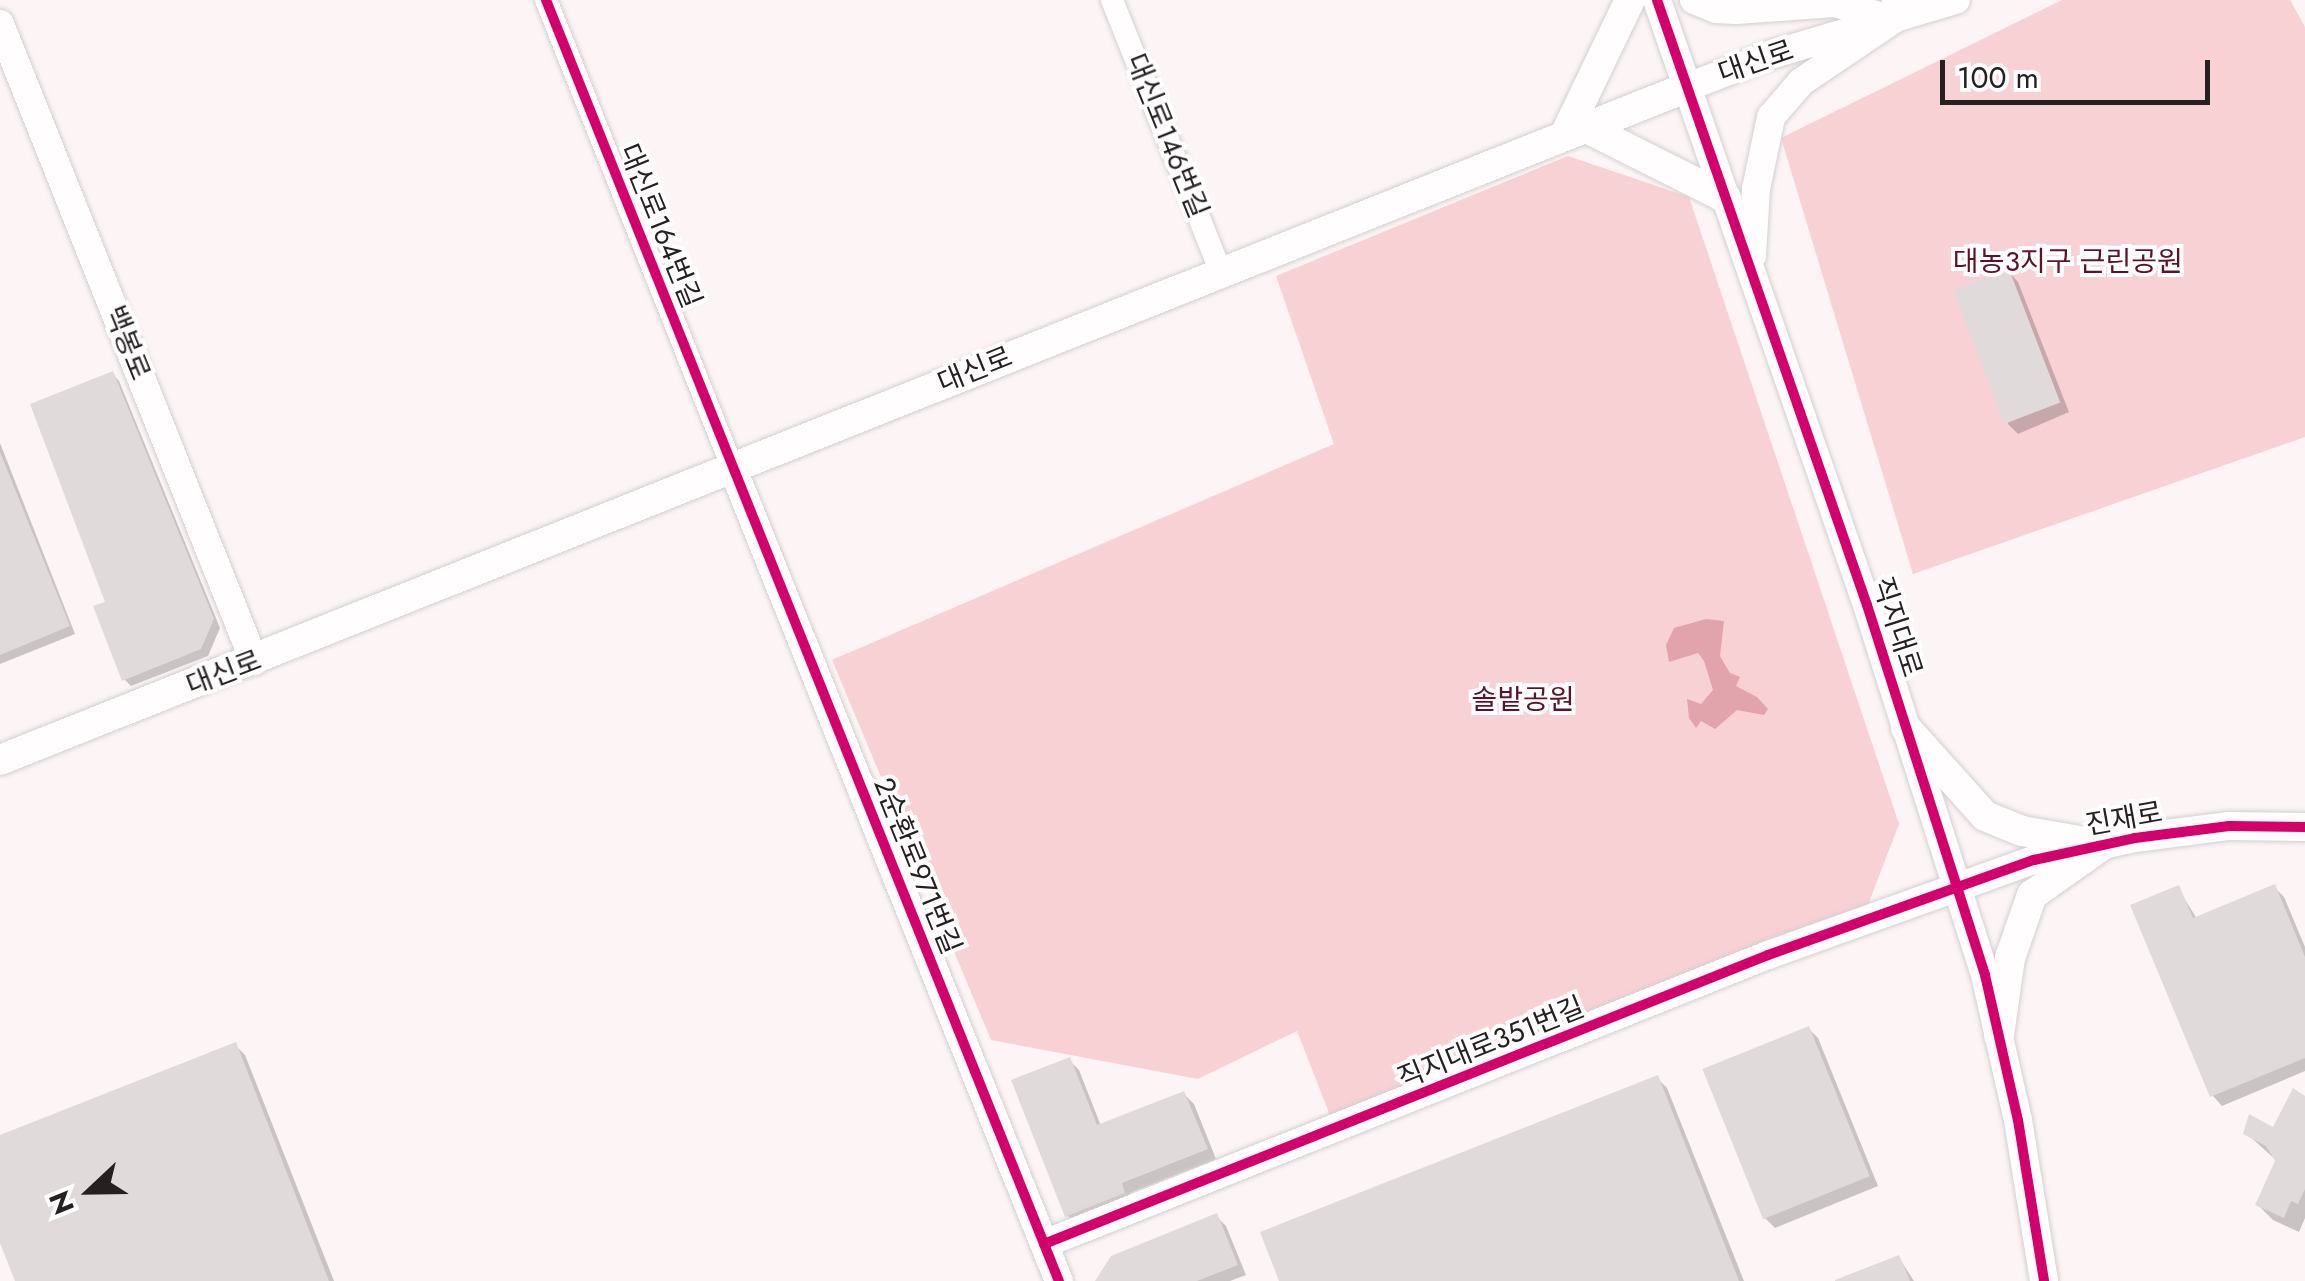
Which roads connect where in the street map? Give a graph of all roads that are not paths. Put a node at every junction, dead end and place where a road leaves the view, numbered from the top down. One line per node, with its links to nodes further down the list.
1 (546, 0): 15 (street, 대신로164번길)
2 (1112, 0): 13 (street, 대신로146번길)
3 (1630, 0): 11 (main road)
4 (1658, 0): 10 (street, 직지대로)
5 (1694, 0): 7 (street)
6 (1956, 0): 8 (street, 대신로)
7 (1756, 5): 8 (street)
8 (1894, 10): 10 (street, 대신로); 14 (street)
9 (0, 24): 16 (street, 백봉로)
10 (1688, 87): 11 (main road, 대신로); 12 (street, 직지대로)
11 (1575, 132): 12 (main road); 13 (main road, 대신로)
12 (1726, 198): 14 (street, 직지대로)
13 (1221, 272): 15 (main road, 대신로)
14 (1752, 272): 17 (street, 직지대로)
15 (732, 468): 16 (main road, 대신로); 23 (street, 2순환로971번길)
16 (254, 661): 18 (main road, 대신로)
17 (1906, 728): 20 (main road); 21 (street, 직지대로)
18 (0, 760)
19 (2305, 827): 20 (street, 진재로)
20 (2103, 845): 21 (street, 진재로); 22 (main road)
21 (1956, 886): 22 (street, 직지대로); 23 (street, 직지대로351번길)
22 (1998, 1035): 25 (street, 직지대로)
23 (1044, 1244): 24 (street, 2순환로971번길)
24 (1059, 1281)
25 (2044, 1281)

